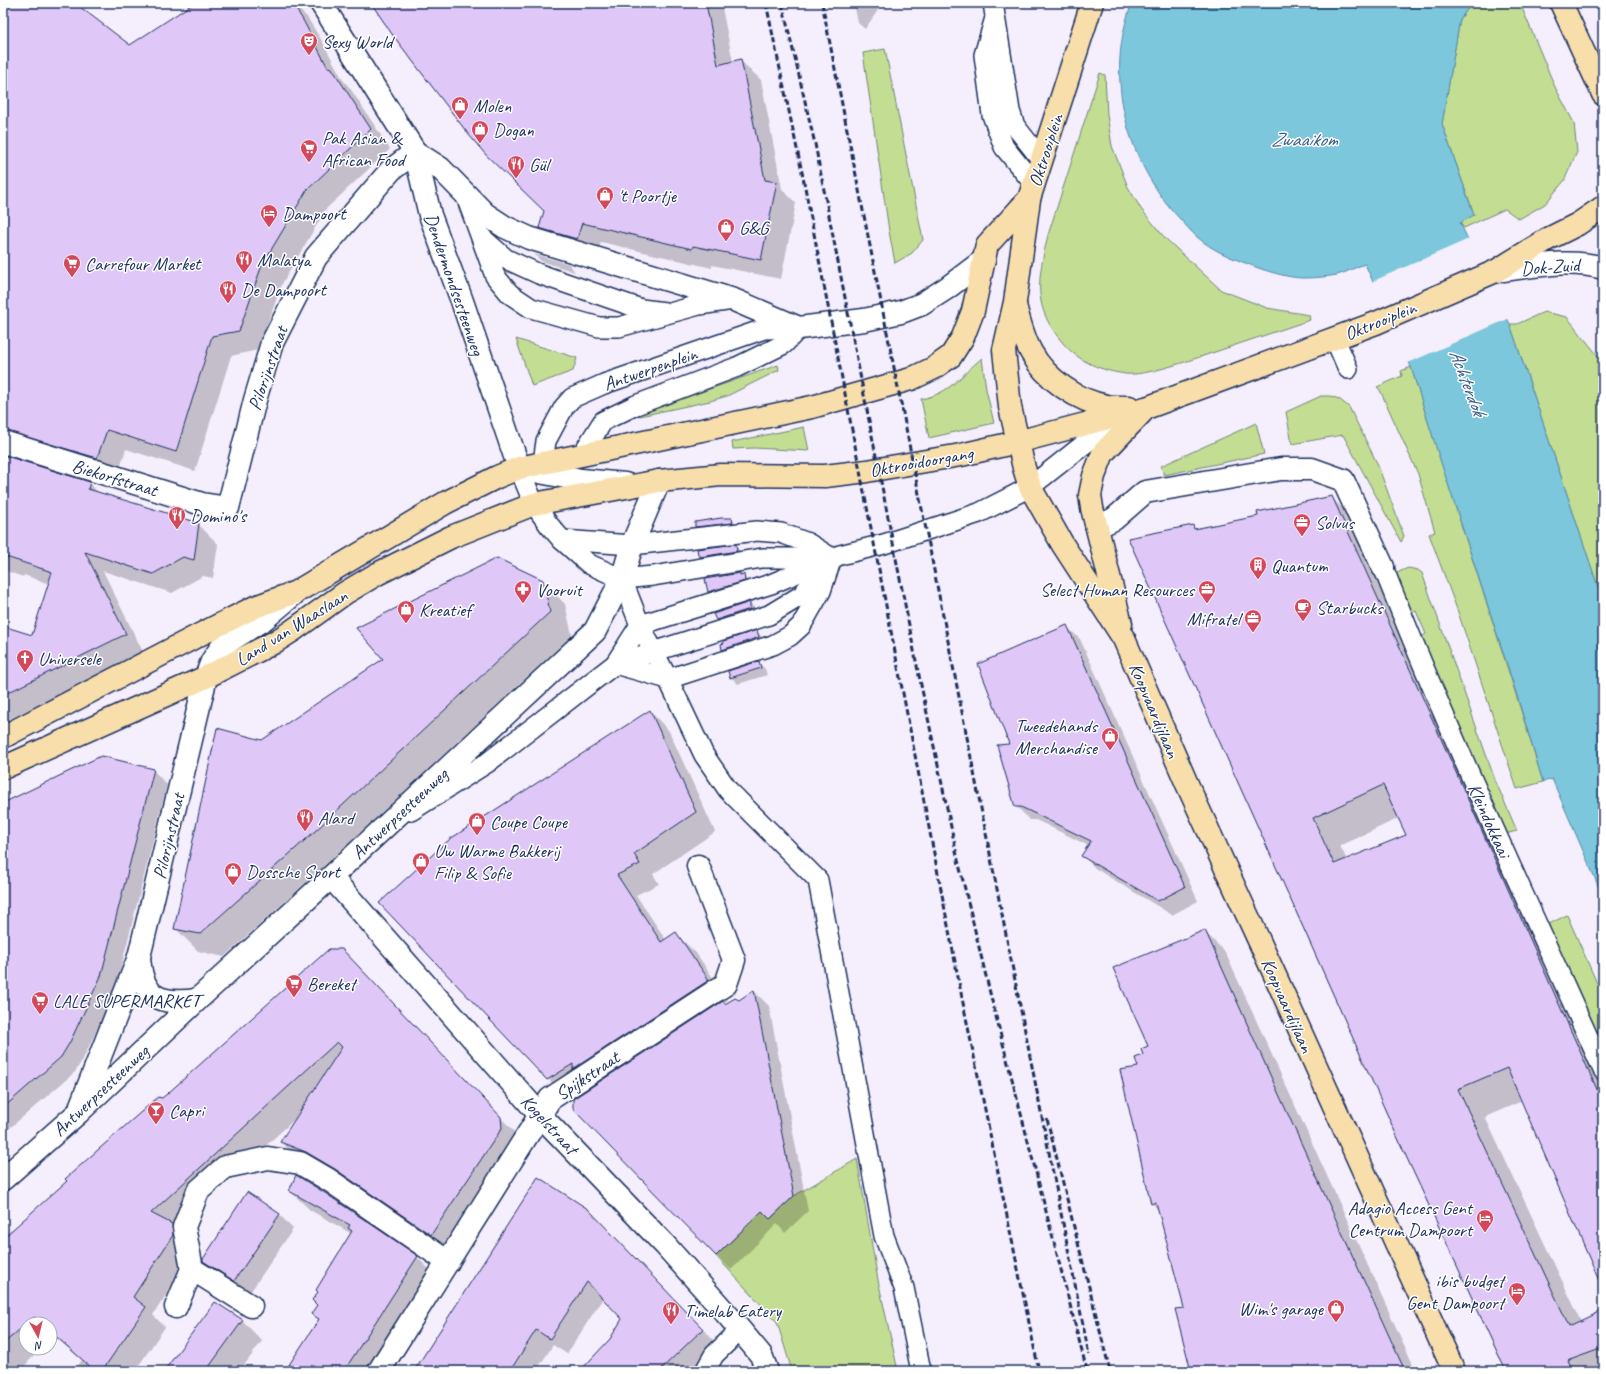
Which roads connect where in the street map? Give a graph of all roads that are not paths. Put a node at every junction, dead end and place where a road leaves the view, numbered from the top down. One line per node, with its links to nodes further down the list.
1 (321, 3): 6 (main road, Dendermondsesteenweg)
2 (1092, 3): 7 (main road, Oktrooiplein)
3 (1561, 3): 5 (main road)
4 (994, 10): 7 (lane); 8 (lane)
5 (1603, 94)
6 (415, 152): 9 (main road); 26 (main road, Dendermondsesteenweg); 31 (main road, Pilorijnstraat)
7 (1041, 159): 8 (main road, Oktrooiplein)
8 (1032, 192): 12 (main road); 16 (main road, Oktrooiplein)
9 (464, 194): 11 (lane); 15 (main road)
10 (1603, 206): 14 (main road, Oktrooiplein)
11 (480, 236): 17 (lane); 17 (lane)
12 (984, 260): 18 (main road); 24 (main road)
13 (1603, 268): 14 (main road, Dok-Zuid)
14 (1496, 271): 19 (main road, Oktrooiplein)
15 (734, 300): 17 (lane); 18 (main road)
16 (1015, 302): 21 (main road, Oktrooiplein); 23 (main road, Oktrooiplein)
17 (672, 312)
18 (799, 328): 24 (lane, Antwerpenplein); 25 (lane, Antwerpenplein)
19 (1335, 338): 20 (lane); 21 (main road, Oktrooiplein)
20 (1348, 369)
21 (1146, 408): 23 (main road, Oktrooiplein); 29 (lane, Oktrooiplein); 32 (main road, Oktrooiplein)
22 (3, 442): 31 (main road, Biekorfstraat)
23 (1017, 442): 27 (main road, Oktrooidoorgang); 29 (main road, Koopvaardijlaan)
24 (581, 456): 25 (main road)
25 (543, 463): 26 (main road)
26 (519, 468): 28 (main road); 30 (lane); 38 (main road, Land van Waaslaan)
27 (659, 481): 28 (main road); 34 (main road)
28 (638, 484): 30 (main road)
29 (1030, 487): 35 (lane, Oktrooiplein); 40 (main road, Koopvaardijlaan)
30 (534, 504): 33 (lane); 43 (main road, Land van Waaslaan)
31 (228, 508)
32 (1095, 518): 36 (main road); 40 (main road, Koopvaardijlaan)
33 (562, 540): 34 (lane); 37 (lane)
34 (632, 545): 35 (lane); 37 (main road)
35 (832, 558): 37 (lane); 39 (lane); 41 (lane); 44 (lane)
36 (1383, 567): 52 (lane, Kleindokkaai)
37 (622, 579): 39 (lane); 47 (main road, Antwerpsesteenweg)
38 (296, 592): 43 (main road, Pilorijnstraat); 45 (main road, Land van Waaslaan)
39 (640, 625): 41 (lane); 42 (lane)
40 (1124, 639): 65 (main road, Koopvaardijlaan)
41 (653, 652): 42 (lane); 44 (lane)
42 (615, 664): 44 (lane); 47 (lane)
43 (206, 677): 46 (main road, Land van Waaslaan); 50 (main road, Pilorijnstraat)
44 (668, 679): 64 (lane)
45 (3, 737)
46 (3, 768)
47 (381, 830): 49 (main road, Antwerpsesteenweg)
48 (698, 866): 54 (main road, Spijkstraat)
49 (331, 877): 51 (main road, Antwerpsesteenweg); 54 (main road, Kogelstraat)
50 (139, 958): 51 (main road); 53 (main road, Pilorijnstraat)
51 (197, 1000): 53 (main road, Antwerpsesteenweg)
52 (1603, 1070)
53 (78, 1112): 55 (main road, Antwerpsesteenweg)
54 (540, 1114): 56 (main road, Spijkstraat); 60 (main road, Kogelstraat)
55 (3, 1179)
56 (448, 1262): 57 (main road); 61 (main road, Spijkstraat)
57 (192, 1269): 58 (main road); 59 (main road)
58 (251, 1306)
59 (176, 1307)
60 (740, 1330): 62 (lane); 63 (main road, Kogelstraat)
61 (379, 1371)
62 (705, 1371)
63 (767, 1371)
64 (921, 1371)
65 (1454, 1371)

